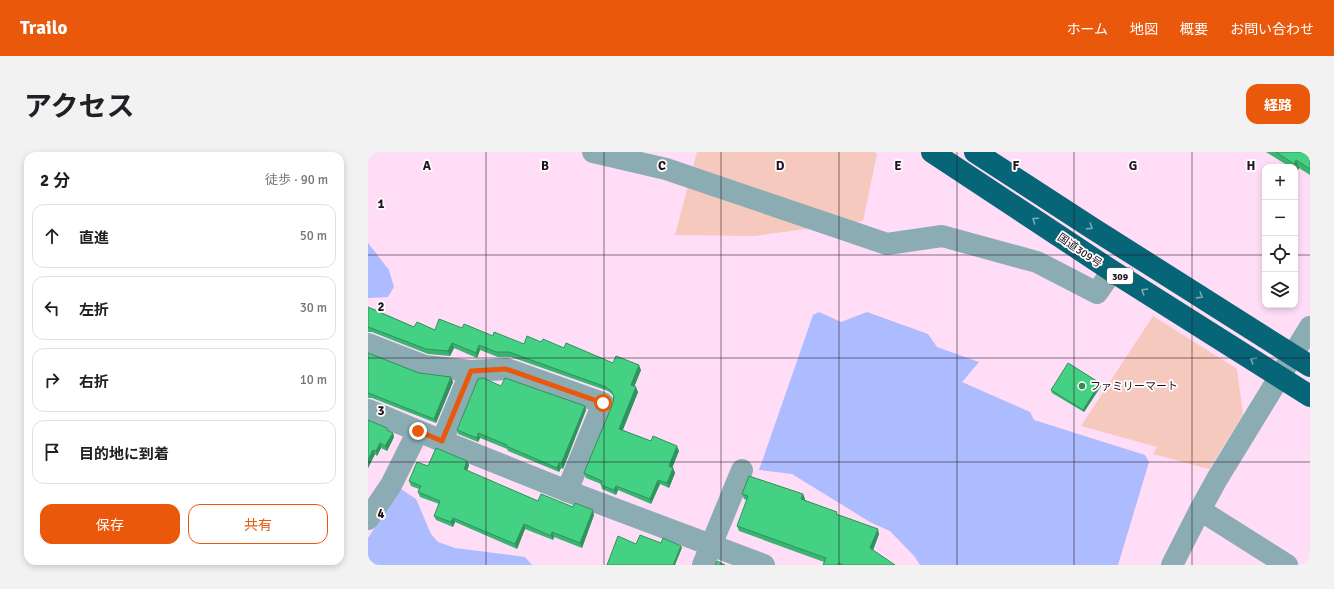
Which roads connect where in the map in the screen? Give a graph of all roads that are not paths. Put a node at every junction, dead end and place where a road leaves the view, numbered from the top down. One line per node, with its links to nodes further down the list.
1 (593, 152): 4 (street)
2 (932, 152): 4 (highway, 国道309号 / 309, one-way to 2)
3 (975, 152): 7 (highway, 309, one-way to 7)
4 (1112, 271): 9 (highway, 国道309号 / 309, one-way to 4)
5 (1310, 328): 7 (street)
6 (368, 344): 8 (street)
7 (1302, 360): 9 (street)
8 (471, 371): 13 (street); 15 (street)
9 (1280, 377): 10 (highway, 国道309号 / 309); 16 (street)
10 (1310, 396)
11 (368, 410): 12 (street)
12 (418, 431): 13 (street); 17 (street)
13 (442, 441): 15 (street)
14 (742, 470): 18 (street)
15 (568, 491): 18 (street)
16 (1200, 510): 20 (street); 21 (street)
17 (368, 519)
18 (707, 555): 19 (street)
19 (764, 565)
20 (1172, 565)
21 (1287, 565)

